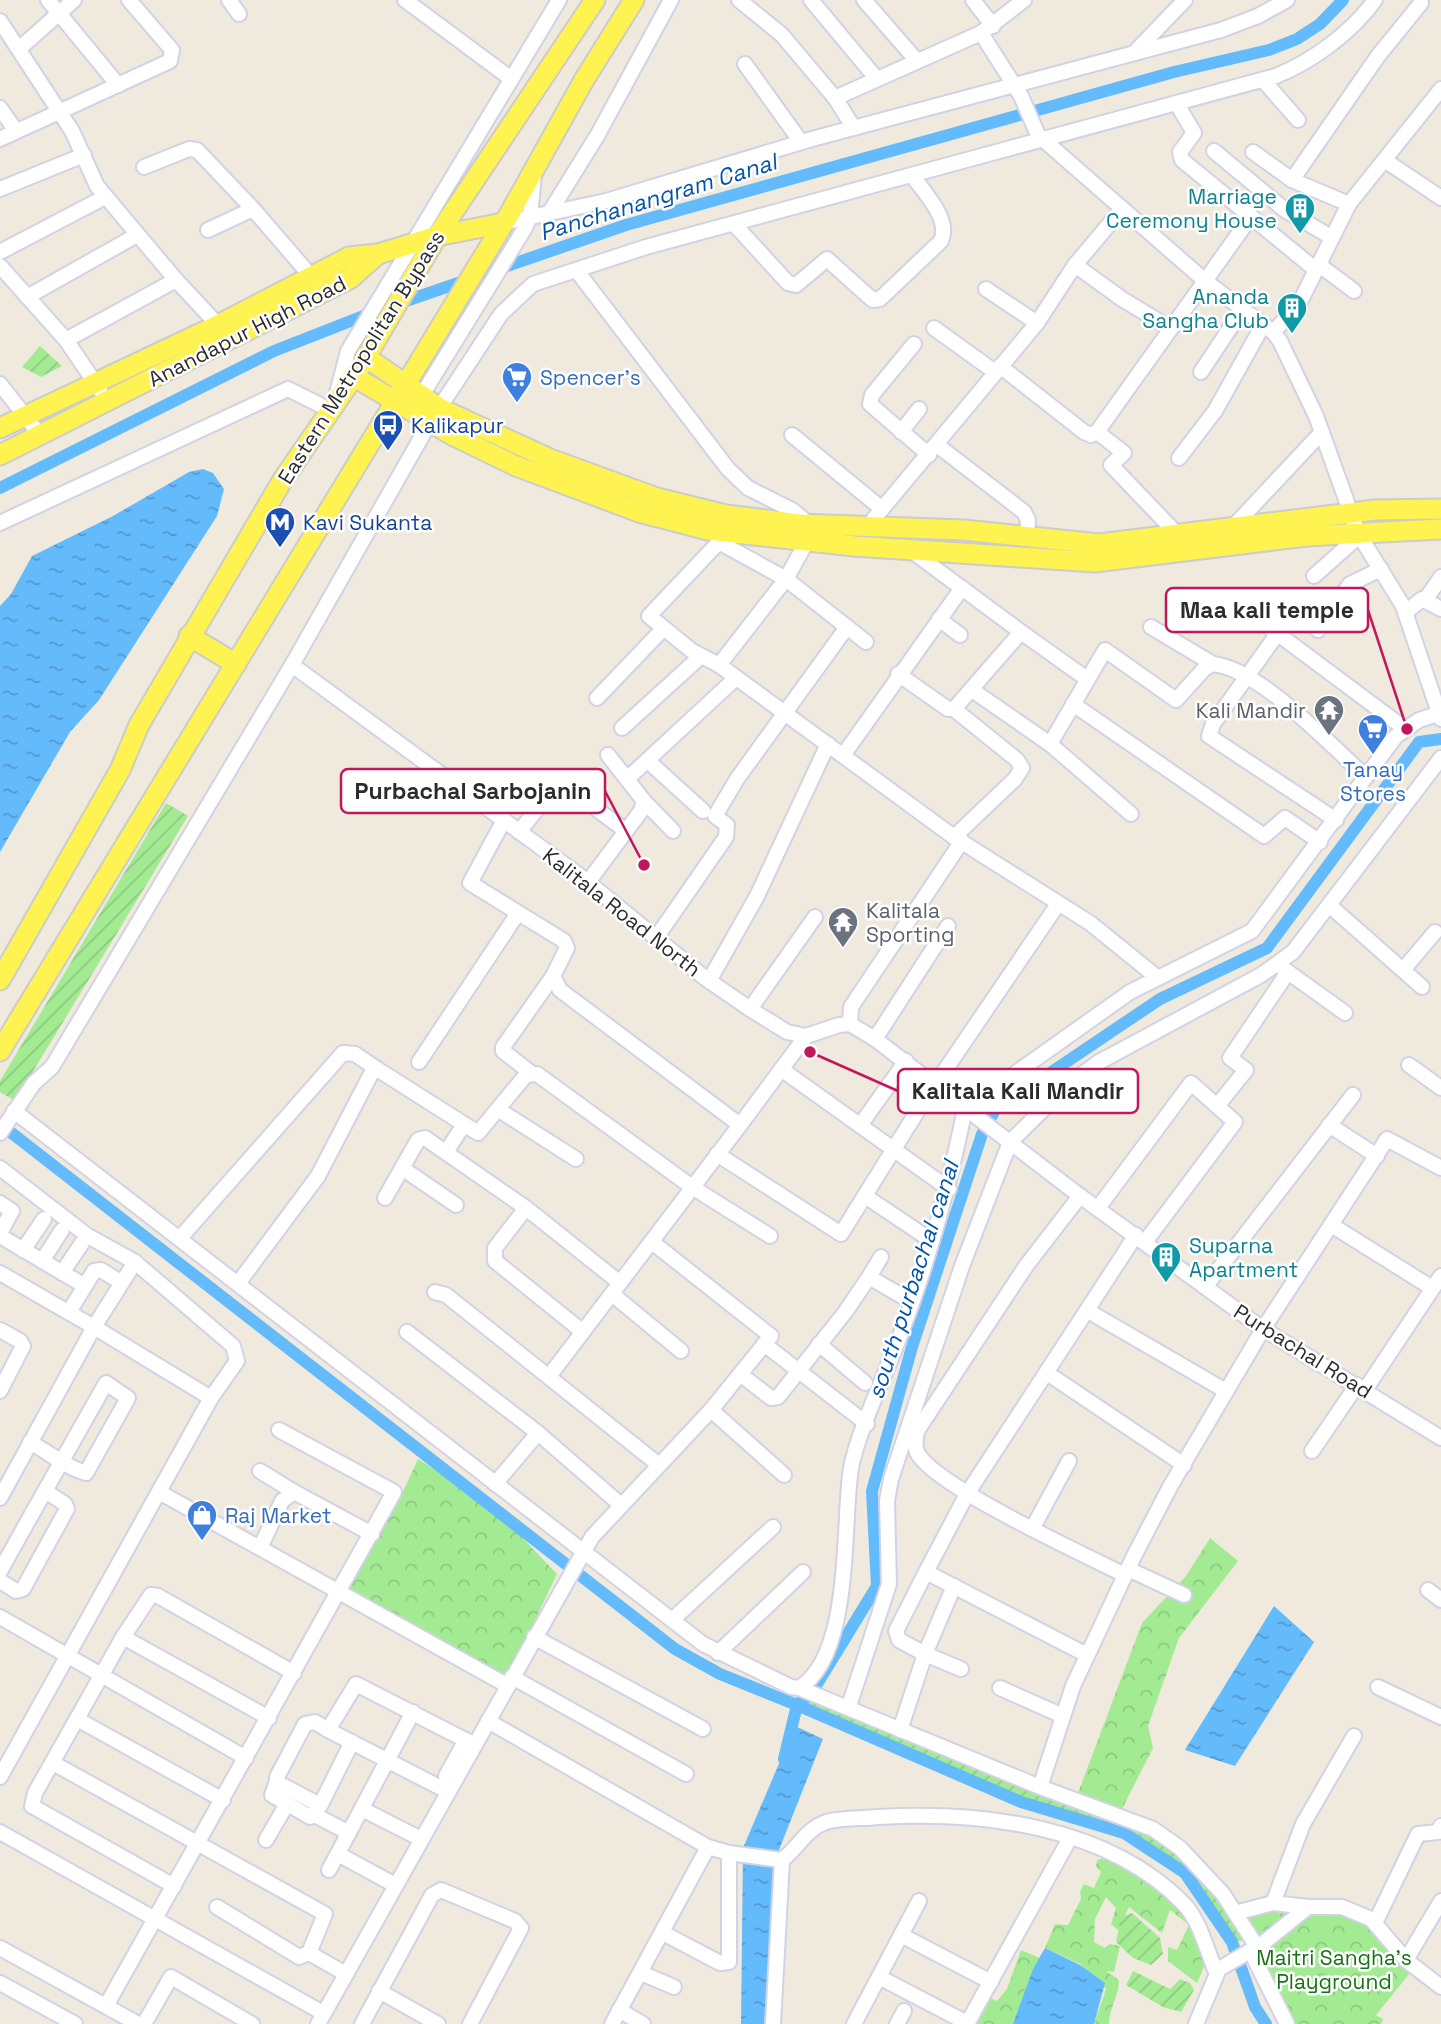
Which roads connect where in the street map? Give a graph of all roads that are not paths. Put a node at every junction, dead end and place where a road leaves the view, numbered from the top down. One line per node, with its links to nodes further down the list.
1 (48, 0): 19 (street)
2 (75, 0): 19 (street)
3 (129, 0): 30 (street)
4 (229, 0): 20 (street)
5 (405, 0): 27 (street)
6 (559, 0): 27 (street)
7 (594, 0): 65 (main road, Eastern Metropolitan Bypass)
8 (634, 0): 48 (main road)
9 (671, 0): 57 (street)
10 (739, 0): 33 (street)
11 (811, 0): 28 (street)
12 (864, 0): 25 (street)
13 (973, 0): 22 (street)
14 (1185, 0): 24 (street)
15 (1287, 0): 24 (street)
16 (1375, 0): 29 (street)
17 (1021, 1): 22 (street)
18 (1421, 3): 50 (street)
19 (59, 13): 23 (street); 30 (street)
20 (239, 14)
21 (0, 21): 23 (street)
22 (987, 29): 25 (street); 32 (street)
23 (20, 48): 36 (street)
24 (1135, 53): 32 (street)
25 (918, 61): 28 (street)
26 (745, 64): 42 (street)
27 (510, 78): 66 (street)
28 (876, 78): 33 (street)
29 (1263, 80): 34 (street); 37 (street)
30 (118, 85): 36 (street)
31 (1441, 89): 46 (street)
32 (1018, 90): 38 (street); 41 (street)
33 (835, 98): 38 (street)
34 (1177, 104): 41 (street); 58 (street)
35 (0, 108): 39 (street)
36 (60, 111): 39 (street); 45 (street)
37 (1298, 120)
38 (855, 128): 42 (street)
39 (16, 131): 40 (street)
40 (0, 139)
41 (1043, 139): 49 (street); 56 (street)
42 (802, 142): 57 (street)
43 (1214, 151): 64 (street)
44 (1253, 152): 50 (street)
45 (84, 155): 51 (street); 52 (street)
46 (1386, 161): 53 (street); 54 (street)
47 (144, 167): 55 (street)
48 (536, 167): 59 (street); 60 (main road)
49 (912, 175): 61 (street); 61 (street)
50 (1292, 180): 54 (street)
51 (0, 190)
52 (105, 197): 63 (street); 67 (street)
53 (1441, 198)
54 (1349, 204): 64 (street)
55 (253, 209): 62 (street); 73 (street)
56 (1122, 209): 69 (street); 75 (street)
57 (548, 215): 59 (street)
58 (1250, 218): 71 (street); 75 (street)
59 (527, 222): 60 (street); 97 (street)
60 (503, 223): 65 (main road); 93 (main road)
61 (734, 224): 72 (street)
62 (208, 230)
63 (137, 235): 74 (street); 79 (street)
64 (1331, 237): 71 (street)
65 (434, 243): 66 (main road); 88 (main road, Eastern Metropolitan Bypass)
66 (410, 246): 68 (main road); 88 (street)
67 (0, 252)
68 (378, 254): 73 (main road, Anandapur High Road); 78 (main road, Anandapur High Road)
69 (1075, 265): 81 (street); 84 (street)
70 (0, 266): 79 (street)
71 (1317, 267): 77 (street); 85 (street)
72 (577, 271): 101 (street); 118 (street)
73 (311, 276): 78 (street); 82 (main road, Anandapur High Road)
74 (176, 280): 82 (street); 86 (street)
75 (1204, 280): 80 (street); 84 (street)
76 (986, 289): 81 (street)
77 (1354, 291)
78 (323, 292): 96 (main road, Anandapur High Road)
79 (27, 297): 86 (street)
80 (1242, 310): 85 (street); 90 (street)
81 (1037, 323): 89 (street)
82 (218, 325): 92 (main road, Anandapur High Road)
83 (934, 328): 89 (street)
84 (1170, 328): 104 (street)
85 (1268, 329): 105 (street); 110 (street)
86 (66, 340): 92 (street)
87 (914, 344): 103 (street)
88 (357, 354): 91 (main road, Eastern Metropolitan Bypass); 93 (main road); 98 (street)
89 (998, 369): 104 (street); 108 (street)
90 (1201, 372)
91 (353, 376): 95 (main road); 98 (main road, Eastern Metropolitan Bypass)
92 (96, 383): 96 (street); 100 (main road, Anandapur High Road)
93 (404, 383): 95 (main road); 97 (main road)
94 (0, 384): 100 (street)
95 (393, 401): 97 (main road); 143 (main road)
96 (107, 403): 107 (main road, Anandapur High Road)
97 (417, 403): 101 (main road)
98 (332, 408): 114 (street); 140 (main road, Eastern Metropolitan Bypass)
99 (919, 409): 103 (street)
100 (26, 415): 102 (main road, Anandapur High Road); 107 (street)
101 (435, 416): 118 (main road); 145 (street)
102 (0, 428)
103 (901, 432): 108 (street)
104 (1097, 432): 120 (street)
105 (1322, 432): 113 (street); 116 (street)
106 (792, 435): 111 (street)
107 (40, 436): 109 (main road, Anandapur High Road)
108 (933, 450): 111 (street); 121 (street)
109 (0, 455)
110 (1179, 458)
111 (882, 509): 115 (street)
112 (1441, 509): 113 (main road)
113 (1350, 513): 116 (main road); 119 (street)
114 (0, 523)
115 (867, 527): 118 (main road); 121 (main road)
116 (1232, 528): 120 (main road)
117 (1441, 529): 119 (main road)
118 (808, 532): 122 (main road); 126 (street)
119 (1359, 534): 122 (main road); 123 (street); 124 (street)
120 (1178, 535): 121 (main road)
121 (1027, 538)
122 (908, 548): 127 (street)
123 (1381, 569): 131 (street); 136 (street)
124 (1314, 576)
125 (1441, 577): 128 (street)
126 (786, 579): 133 (street); 135 (street); 146 (street)
127 (962, 588): 132 (street); 137 (street)
128 (1426, 599): 130 (street); 131 (street)
129 (1234, 601): 138 (street)
130 (1441, 609)
131 (1406, 612): 156 (street)
132 (939, 619): 139 (street); 147 (street)
133 (847, 627): 141 (street); 155 (street)
134 (1151, 627): 144 (street)
135 (663, 629): 142 (street); 152 (street)
136 (1318, 630)
137 (1021, 632): 150 (street); 151 (street)
138 (1278, 633): 148 (street); 158 (street)
139 (960, 635)
140 (189, 636): 143 (main road); 189 (main road, Eastern Metropolitan Bypass)
141 (866, 642)
142 (700, 657): 146 (street); 157 (street)
143 (236, 664): 197 (main road)
144 (1213, 664): 148 (street); 150 (street)
145 (292, 665): 171 (street, Kalitala Road North); 210 (street)
146 (719, 665): 149 (street)
147 (898, 674): 154 (street); 161 (street)
148 (1248, 676): 165 (street); 170 (street)
149 (736, 678): 155 (street); 164 (street)
150 (1087, 679): 153 (street)
151 (972, 690): 154 (street); 160 (street)
152 (597, 698)
153 (1073, 704): 160 (street); 176 (street)
154 (954, 709): 175 (street)
155 (785, 713): 159 (street); 184 (street)
156 (1439, 713): 158 (street)
157 (622, 728)
158 (1404, 728): 165 (street)
159 (828, 744): 161 (street); 190 (street)
160 (1050, 744): 169 (street)
161 (844, 754): 175 (street)
162 (608, 755): 166 (street)
163 (1441, 758): 179 (street)
164 (648, 761): 166 (street); 168 (street)
165 (1366, 777): 170 (street)
166 (627, 779): 167 (street)
167 (644, 801): 172 (street); 173 (street)
168 (703, 811)
169 (1130, 814)
170 (1336, 820): 176 (street)
171 (504, 821): 174 (street, Kalitala Road North); 180 (street)
172 (626, 831): 174 (street); 177 (street)
173 (673, 831)
174 (519, 832): 177 (street, Kalitala Road North)
175 (958, 839): 178 (street); 194 (street)
176 (1320, 842): 188 (street)
177 (588, 882): 184 (street, Kalitala Road North)
178 (1058, 904): 188 (street); 204 (street)
179 (1329, 905): 185 (street); 186 (street)
180 (518, 913): 187 (street); 199 (street)
181 (815, 917): 192 (street)
182 (948, 926): 196 (street)
183 (1435, 932): 186 (street)
184 (656, 937): 190 (street, Kalitala Road North)
185 (1283, 968): 193 (street); 207 (street); 217 (street)
186 (1404, 970): 191 (street)
187 (553, 976): 203 (street); 213 (street)
188 (1158, 978): 211 (street)
189 (0, 980)
190 (709, 981): 192 (street, Kalitala Road North)
191 (1422, 987)
192 (750, 1009): 195 (street, Kalitala Road North)
193 (1345, 1013)
194 (850, 1024): 195 (street); 196 (street)
195 (806, 1037): 202 (street)
196 (875, 1039): 198 (street)
197 (0, 1051)
198 (906, 1061): 204 (street); 212 (street)
199 (419, 1062)
200 (1409, 1065): 205 (street)
201 (377, 1069): 215 (street); 240 (street); 253 (street)
202 (781, 1069): 212 (street); 213 (street)
203 (531, 1073): 209 (street); 226 (street)
204 (935, 1085): 211 (street)
205 (1441, 1088)
206 (1353, 1095): 214 (street)
207 (1217, 1106): 234 (street); 241 (street)
208 (920, 1107): 218 (street)
209 (499, 1110): 215 (street); 222 (street)
210 (12, 1114): 216 (street); 240 (street)
211 (970, 1114): 217 (street, Purbachal Road); 227 (street)
212 (860, 1124): 218 (street)
213 (740, 1125): 220 (street)
214 (1329, 1125): 221 (street); 256 (street)
215 (463, 1126): 219 (street)
216 (0, 1133)
217 (1006, 1139): 229 (street, Purbachal Road); 329 (street)
218 (894, 1150): 227 (street); 228 (street)
219 (446, 1152): 224 (street); 233 (street)
220 (717, 1154): 226 (street); 228 (street)
221 (1377, 1156): 225 (street); 236 (street)
222 (576, 1159)
223 (0, 1168): 248 (street)
224 (402, 1168): 230 (street); 232 (street)
225 (1441, 1168)
226 (692, 1187): 239 (street); 243 (street)
227 (948, 1189): 242 (street)
228 (865, 1196): 242 (street)
229 (1080, 1196): 234 (street, Purbachal Road); 296 (street)
230 (385, 1198)
231 (0, 1203): 238 (street)
232 (456, 1205)
233 (526, 1208): 257 (street); 266 (street)
234 (1098, 1208): 241 (street, Purbachal Road)
235 (44, 1219): 245 (street)
236 (1333, 1226): 254 (street); 263 (street)
237 (62, 1230): 247 (street)
238 (0, 1235): 245 (street)
239 (770, 1236)
240 (180, 1238): 253 (street)
241 (1140, 1239): 256 (street, Purbachal Road); 260 (street)
242 (932, 1241): 259 (street)
243 (652, 1242): 257 (street); 267 (street)
244 (82, 1243): 250 (street)
245 (23, 1250): 247 (street)
246 (881, 1257): 251 (street)
247 (42, 1261): 250 (street)
248 (135, 1262): 262 (street); 278 (street)
249 (0, 1273): 261 (street)
250 (62, 1273): 255 (street)
251 (869, 1277): 259 (street); 268 (street)
252 (114, 1278): 255 (street)
253 (239, 1282): 292 (street)
254 (1437, 1282): 275 (street)
255 (85, 1286): 261 (street)
256 (1205, 1287): 263 (street, Purbachal Road)
257 (616, 1289): 266 (street); 269 (street)
258 (435, 1292): 273 (street)
259 (912, 1302): 280 (street)
260 (1088, 1311): 271 (street); 277 (street)
261 (69, 1312): 262 (street)
262 (94, 1327): 278 (street); 284 (street)
263 (1264, 1329): 275 (street, Purbachal Road); 277 (street)
264 (0, 1330): 276 (street)
265 (407, 1332): 282 (street)
266 (583, 1332): 273 (street)
267 (764, 1344): 270 (street); 272 (street)
268 (819, 1344): 270 (street); 274 (street)
269 (681, 1351)
270 (797, 1370): 272 (street); 280 (street)
271 (1047, 1373): 289 (street); 296 (street)
272 (740, 1374): 279 (street)
273 (550, 1375): 288 (street)
274 (865, 1383)
275 (1361, 1388): 283 (street, Purbachal Road); 285 (street)
276 (0, 1391)
277 (1226, 1391): 289 (street)
278 (211, 1398): 294 (street)
279 (711, 1410): 288 (street); 291 (street)
280 (867, 1424): 328 (street)
281 (279, 1430): 301 (street)
282 (538, 1433): 292 (street); 298 (street)
283 (1441, 1438)
284 (30, 1442): 286 (street); 297 (street)
285 (1312, 1451)
286 (62, 1461): 286 (street); 293 (street)
287 (1069, 1461): 300 (street)
288 (659, 1465): 298 (street)
289 (1184, 1465): 307 (street)
290 (260, 1471): 295 (street)
291 (784, 1475)
292 (495, 1484): 303 (street)
293 (45, 1491): 304 (street); 308 (street)
294 (159, 1492): 302 (street); 320 (street)
295 (295, 1492): 301 (street); 302 (street)
296 (967, 1494): 300 (street); 306 (street)
297 (0, 1498)
298 (621, 1505): 303 (street)
299 (773, 1527): 315 (street)
300 (1032, 1529): 307 (street)
301 (372, 1534): 311 (street)
302 (260, 1548): 311 (street)
303 (585, 1550): 315 (street); 317 (street)
304 (0, 1571)
305 (803, 1572): 318 (street)
306 (926, 1572): 309 (street); 319 (street)
307 (1127, 1572): 312 (street); 321 (street)
308 (0, 1581)
309 (954, 1586): 319 (street); 321 (street)
310 (1428, 1590): 313 (street)
311 (338, 1593): 323 (street); 325 (street)
312 (1184, 1595)
313 (1441, 1600)
314 (0, 1617): 320 (street)
315 (672, 1620): 318 (street)
316 (123, 1637): 323 (street); 324 (street); 333 (street)
317 (534, 1637): 325 (street); 336 (street)
318 (718, 1653): 328 (street)
319 (925, 1654): 322 (street); 338 (street)
320 (67, 1655): 324 (street); 346 (street)
321 (1087, 1655): 331 (street)
322 (961, 1669)
323 (294, 1673): 333 (street)
324 (101, 1676): 334 (street); 342 (street)
325 (510, 1681): 335 (street); 345 (street)
326 (1378, 1687): 332 (street)
327 (1000, 1688): 331 (street)
328 (803, 1689): 329 (street)
329 (849, 1706): 338 (street)
330 (412, 1712): 337 (street); 341 (street); 343 (street)
331 (1063, 1716): 348 (street)
332 (1441, 1717)
333 (269, 1718): 342 (street)
334 (76, 1719): 344 (street); 350 (street)
335 (488, 1721): 341 (street); 361 (street)
336 (703, 1729)
337 (328, 1730): 340 (street); 347 (street)
338 (900, 1730): 348 (street)
339 (1354, 1736): 371 (street)
340 (352, 1742): 343 (street); 353 (street)
341 (467, 1749): 349 (street)
342 (246, 1758): 350 (street)
343 (387, 1760): 349 (street); 352 (street)
344 (53, 1763): 360 (street); 367 (street)
345 (686, 1774)
346 (0, 1777)
347 (276, 1781): 351 (street); 353 (street)
348 (1040, 1787): 374 (street)
349 (443, 1789): 357 (street)
350 (223, 1800): 360 (street)
351 (287, 1804): 353 (street); 359 (street)
352 (362, 1809): 356 (street); 357 (street)
353 (317, 1811): 356 (street)
354 (1441, 1826): 376 (street)
355 (0, 1832): 375 (street)
356 (349, 1833): 363 (street)
357 (416, 1837): 366 (street)
358 (1070, 1838): 364 (street); 383 (street); 387 (street)
359 (266, 1840)
360 (199, 1842): 367 (street); 381 (street)
361 (708, 1847): 362 (street); 377 (street)
362 (729, 1853): 364 (street); 377 (street)
363 (338, 1854): 365 (street); 366 (street)
364 (777, 1860): 405 (street)
365 (329, 1870)
366 (395, 1876): 368 (street); 385 (street)
367 (174, 1886): 375 (street)
368 (377, 1897)
369 (919, 1901): 378 (street)
370 (1441, 1901): 382 (street)
371 (1273, 1903): 372 (street); 374 (street)
372 (1308, 1907): 376 (street); 379 (street)
373 (216, 1908): 381 (street)
374 (1235, 1913): 379 (street)
375 (156, 1919): 392 (street); 394 (street)
376 (1376, 1923): 382 (street)
377 (663, 1933): 384 (street)
378 (901, 1935): 386 (street); 387 (street)
379 (1258, 1946): 383 (street); 408 (street)
380 (0, 1948): 392 (street)
381 (309, 1953): 385 (street)
382 (1406, 1960): 390 (street)
383 (1218, 1970): 407 (street)
384 (640, 1973): 389 (street); 393 (street)
385 (346, 1974): 394 (street)
386 (879, 1977): 395 (street); 406 (street)
387 (991, 1982): 395 (street)
388 (0, 1983): 396 (street)
389 (674, 1987)
390 (1441, 1987)
391 (379, 1990): 400 (street); 401 (street); 402 (street)
392 (106, 2006): 397 (street)
393 (619, 2010): 403 (street); 404 (street)
394 (321, 2019)
395 (967, 2023)
396 (75, 2024)
397 (138, 2024)
398 (144, 2024): 399 (street)
399 (251, 2024)
400 (362, 2024)
401 (438, 2024)
402 (470, 2024)
403 (612, 2024)
404 (643, 2024)
405 (773, 2024)
406 (854, 2024)
407 (1196, 2024)
408 (1287, 2024)

